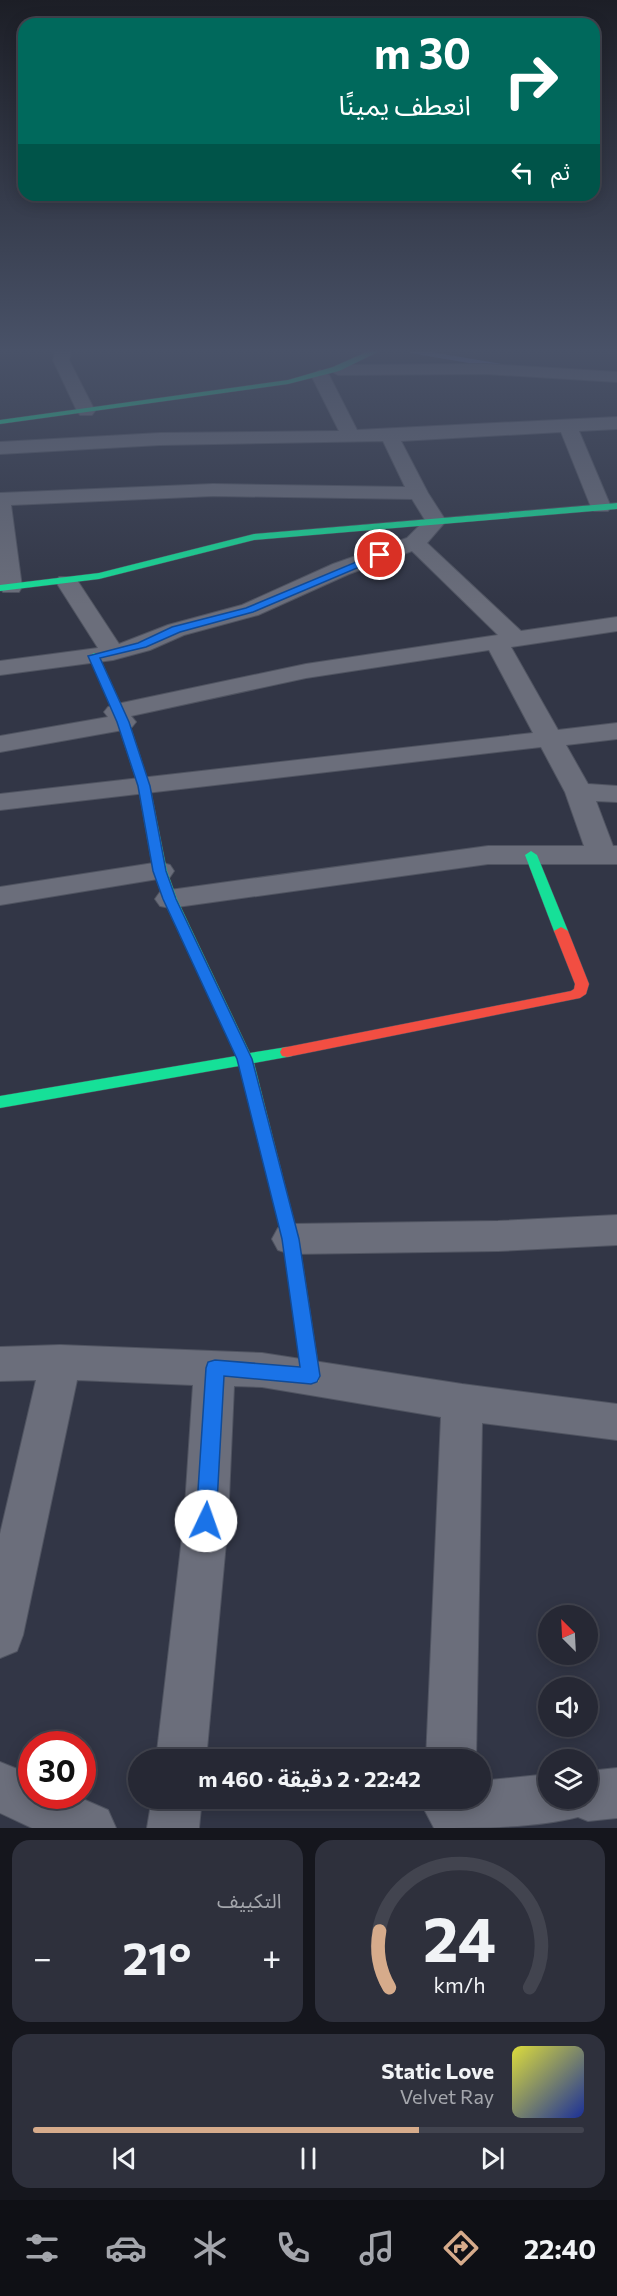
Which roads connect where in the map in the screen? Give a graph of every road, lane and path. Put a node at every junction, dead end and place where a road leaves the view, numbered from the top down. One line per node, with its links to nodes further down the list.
1 (403, 434): 3 (street)
2 (572, 434): 8 (street)
3 (389, 435): 4 (street); 6 (street)
4 (351, 436): 5 (street)
5 (0, 448)
6 (418, 493): 7 (street); 9 (street)
7 (0, 500): 12 (street)
8 (609, 507): 9 (street)
9 (436, 521): 10 (street); 11 (street)
10 (415, 543): 14 (street); 15 (street)
11 (67, 582): 12 (street); 15 (street)
12 (5, 588)
13 (617, 624): 14 (street)
14 (506, 641): 17 (street); 19 (street)
15 (103, 655): 16 (street); 17 (street)
16 (0, 668)
17 (120, 717): 20 (street); 21 (street)
18 (617, 731): 19 (street)
19 (550, 740): 21 (street); 22 (street)
20 (0, 744)
21 (144, 786): 24 (street); 27 (street)
22 (579, 792): 23 (street); 26 (street)
23 (617, 794)
24 (0, 802)
25 (531, 855): 26 (street); 29 (street); 30 (street)
26 (609, 855)
27 (160, 871): 28 (street); 29 (street)
28 (0, 896)
29 (170, 899): 30 (street)
30 (245, 1059): 31 (street); 33 (street)
31 (0, 1102)
32 (617, 1230): 33 (street)
33 (291, 1239): 37 (street)
34 (60, 1362): 35 (street); 36 (street); 40 (street)
35 (0, 1364)
36 (215, 1368): 37 (street); 41 (street)
37 (311, 1376): 38 (street)
38 (462, 1402): 39 (street); 42 (street)
39 (617, 1422)
40 (0, 1635)
41 (182, 1749)
42 (451, 1749)
43 (0, 1787): 49 (street)
44 (617, 1794): 45 (street)
45 (598, 1795)
46 (538, 1801): 48 (street)
47 (176, 1809): 50 (street)
48 (450, 1812)
49 (90, 1828)
50 (173, 1828)

